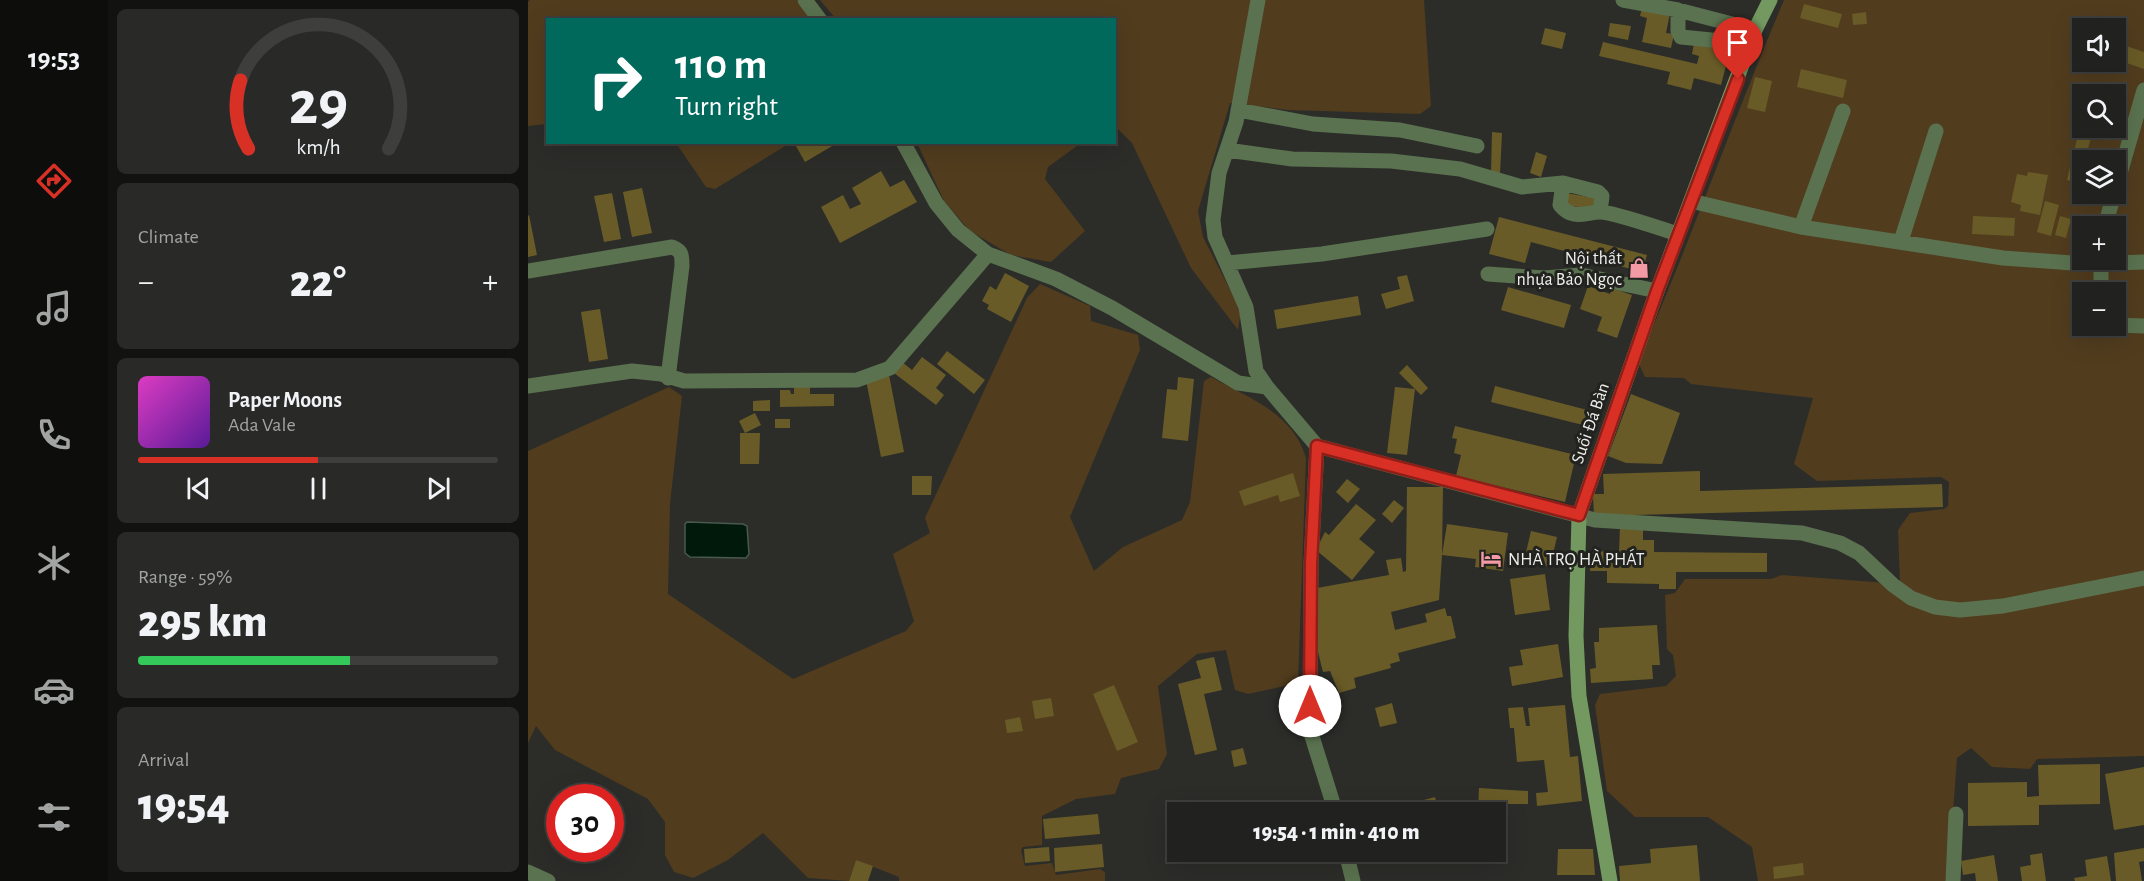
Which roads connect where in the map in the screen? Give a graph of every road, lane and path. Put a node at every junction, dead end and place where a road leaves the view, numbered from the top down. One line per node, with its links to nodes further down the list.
1 (804, 0): 6 (street)
2 (1258, 0): 9 (street)
3 (1623, 0): 5 (street)
4 (1770, 0): 7 (street, Suối Đá Bàn)
5 (1678, 10): 7 (street); 7 (street)
6 (818, 18)
7 (1753, 37): 18 (street, Suối Đá Bàn)
8 (2144, 90): 11 (street)
9 (1238, 110): 14 (street); 15 (street)
10 (1843, 111): 20 (street)
11 (2139, 130): 16 (street)
12 (1936, 131): 23 (street)
13 (904, 144): 24 (street)
14 (1477, 146)
15 (1227, 150): 17 (street); 28 (street)
16 (2126, 164)
17 (1563, 183): 19 (street); 19 (street)
18 (1691, 201): 20 (street); 22 (street, Suối Đá Bàn)
19 (1600, 212): 22 (street)
20 (1801, 227): 23 (street)
21 (1487, 229): 28 (street)
22 (1678, 234): 31 (street, Suối Đá Bàn)
23 (1901, 241): 25 (street)
24 (988, 254): 34 (street); 36 (street)
25 (2072, 260)
26 (2126, 262): 27 (street)
27 (2144, 262)
28 (1227, 263): 36 (street)
29 (528, 271): 34 (street)
30 (1488, 274): 31 (street)
31 (1657, 291): 38 (street, Suối Đá Bàn)
32 (2126, 325): 33 (street)
33 (2144, 326)
34 (668, 378): 35 (street)
35 (528, 386)
36 (1267, 387): 37 (street)
37 (1317, 446): 38 (street); 40 (street)
38 (1579, 515): 39 (street); 46 (street, Suối Đá Bàn)
39 (2144, 578)
40 (1333, 802)
41 (1956, 814): 47 (street)
42 (1348, 862): 45 (street)
43 (528, 872): 44 (street)
44 (548, 881)
45 (1353, 881)
46 (1611, 881)
47 (1953, 881)

